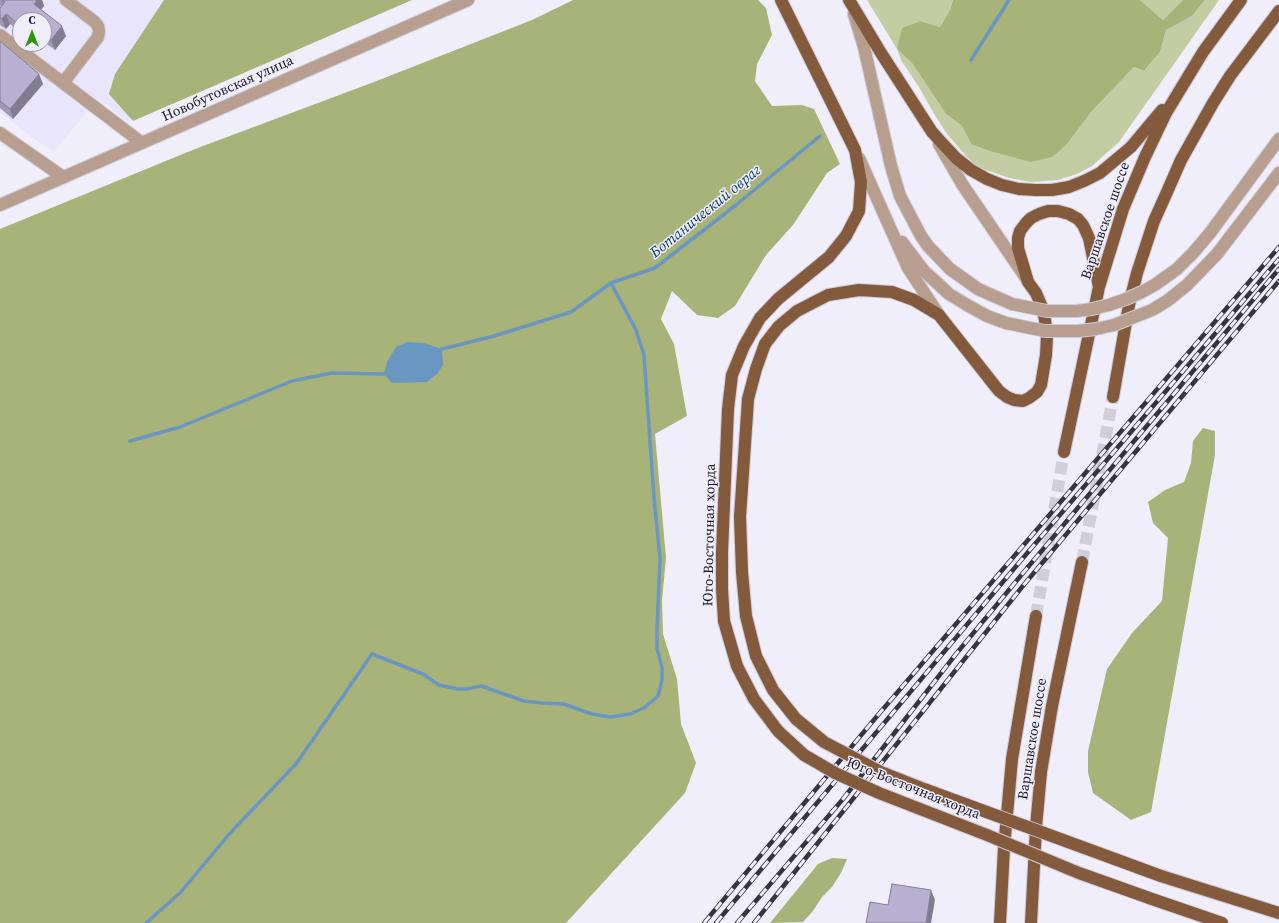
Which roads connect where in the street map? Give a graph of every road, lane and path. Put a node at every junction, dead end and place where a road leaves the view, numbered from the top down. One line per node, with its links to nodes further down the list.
1 (66, 0): 8 (street)
2 (468, 0): 13 (street, Новобутовская улица)
3 (781, 0): 14 (main road, Юго-Восточная хорда)
4 (1241, 0): 9 (main road, Варшавское шоссе)
5 (849, 2): 10 (main road); 12 (street, bridge)
6 (1279, 11): 22 (main road)
7 (0, 35): 8 (street)
8 (63, 83): 13 (street)
9 (1182, 86): 10 (main road); 20 (main road, Варшавское шоссе)
10 (932, 132): 19 (street)
11 (0, 133): 16 (street)
12 (1279, 139)
13 (142, 143): 16 (street, Новобутовская улица)
14 (855, 150): 18 (street); 30 (main road, Юго-Восточная хорда, bridge)
15 (1279, 173): 18 (street, bridge)
16 (63, 177): 17 (street, Новобутовская улица)
17 (0, 205)
18 (883, 213): 21 (street)
19 (1028, 282): 20 (main road); 21 (main road)
20 (1099, 287): 23 (main road, Варшавское шоссе)
21 (939, 315): 26 (main road, Юго-Восточная хорда, bridge)
22 (1113, 397)
23 (1064, 452)
24 (1082, 562): 27 (main road, Варшавское шоссе)
25 (1036, 616): 28 (main road, Варшавское шоссе)
26 (1279, 913)
27 (1032, 917): 29 (street)
28 (1000, 923)
29 (1035, 923)
30 (1222, 923)

